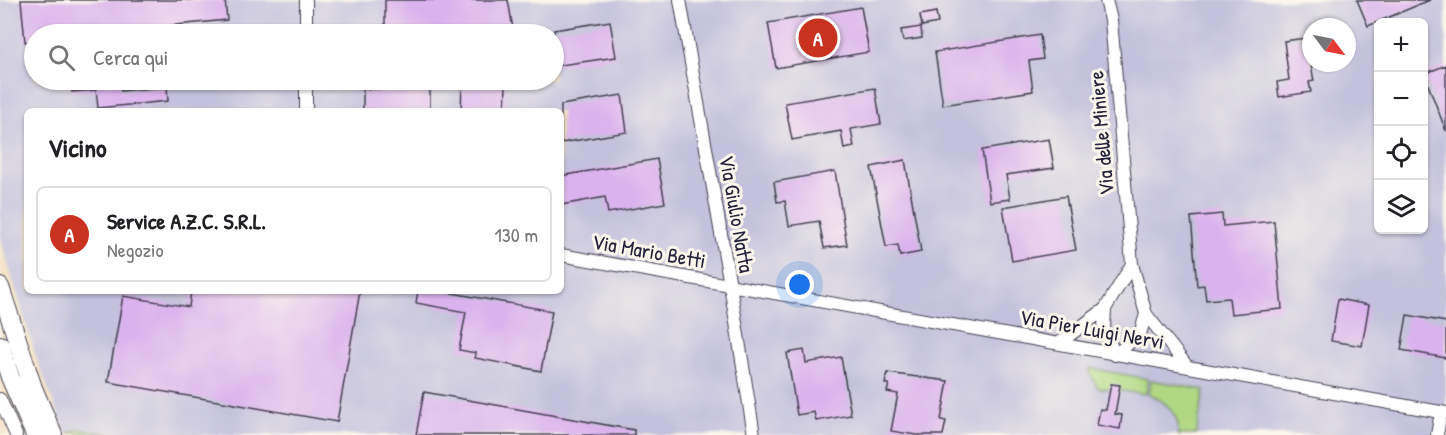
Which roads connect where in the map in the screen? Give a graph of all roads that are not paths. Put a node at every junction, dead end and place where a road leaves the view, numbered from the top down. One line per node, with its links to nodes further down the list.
1 (306, 0): 4 (street)
2 (680, 0): 9 (street, Via Giulio Natta)
3 (1106, 0): 8 (street, Via delle Miniere)
4 (306, 24)
5 (306, 90): 6 (street)
6 (306, 108)
7 (564, 256): 9 (street, Via Mario Betti)
8 (1132, 264): 11 (street); 12 (street, Via delle Miniere)
9 (730, 285): 13 (street, Via Pier Luigi Nervi); 24 (street, Via Giulio Natta)
10 (0, 287): 17 (highway)
11 (1105, 309): 13 (street); 15 (street)
12 (1146, 314): 15 (street); 16 (street, Via delle Miniere)
13 (1059, 343): 15 (street, Via Pier Luigi Nervi)
14 (0, 345): 21 (highway)
15 (1115, 355): 16 (street, Via Pier Luigi Nervi)
16 (1186, 365): 19 (street, Via Pier Luigi Nervi)
17 (33, 387): 22 (highway); 23 (highway)
18 (0, 399): 20 (street)
19 (1444, 413): 25 (street)
20 (16, 435)
21 (35, 435)
22 (53, 435)
23 (62, 435)
24 (754, 435)
25 (1437, 435)

